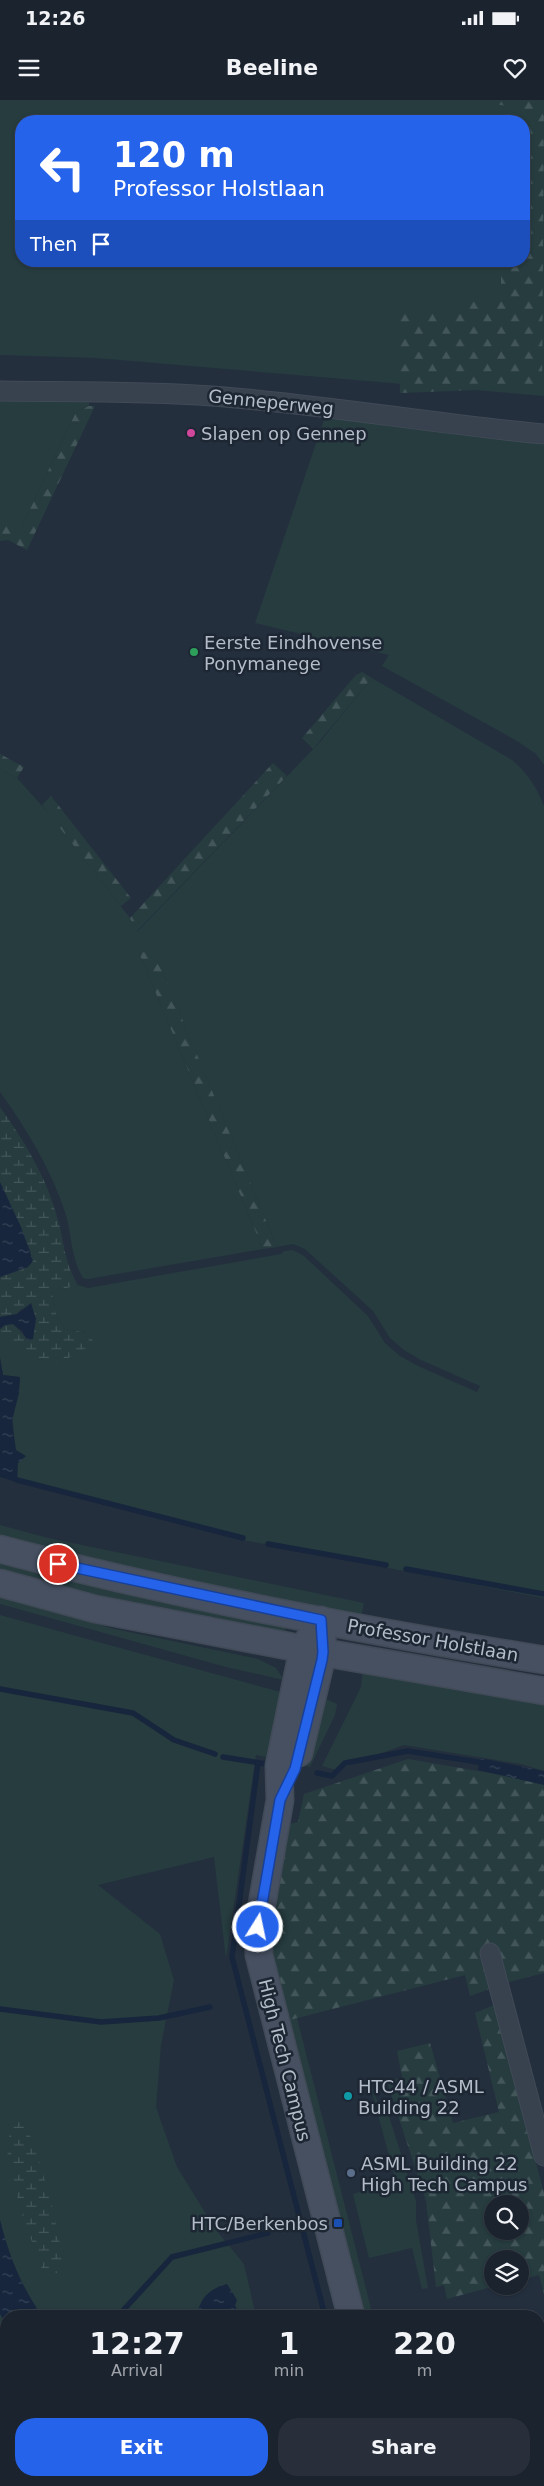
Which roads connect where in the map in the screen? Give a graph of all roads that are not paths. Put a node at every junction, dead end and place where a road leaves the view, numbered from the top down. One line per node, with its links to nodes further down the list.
1 (0, 391): 2 (street, Genneperweg)
2 (543, 429)
3 (0, 1549): 5 (main road, Professor Holstlaan)
4 (0, 1583): 6 (main road, Professor Holstlaan)
5 (321, 1620): 6 (main road, High Tech Campus); 7 (main road, Professor Holstlaan)
6 (313, 1651): 8 (main road, Professor Holstlaan); 11 (main road, High Tech Campus)
7 (544, 1660)
8 (544, 1691)
9 (490, 1953): 10 (street)
10 (544, 2156)
11 (349, 2310)

